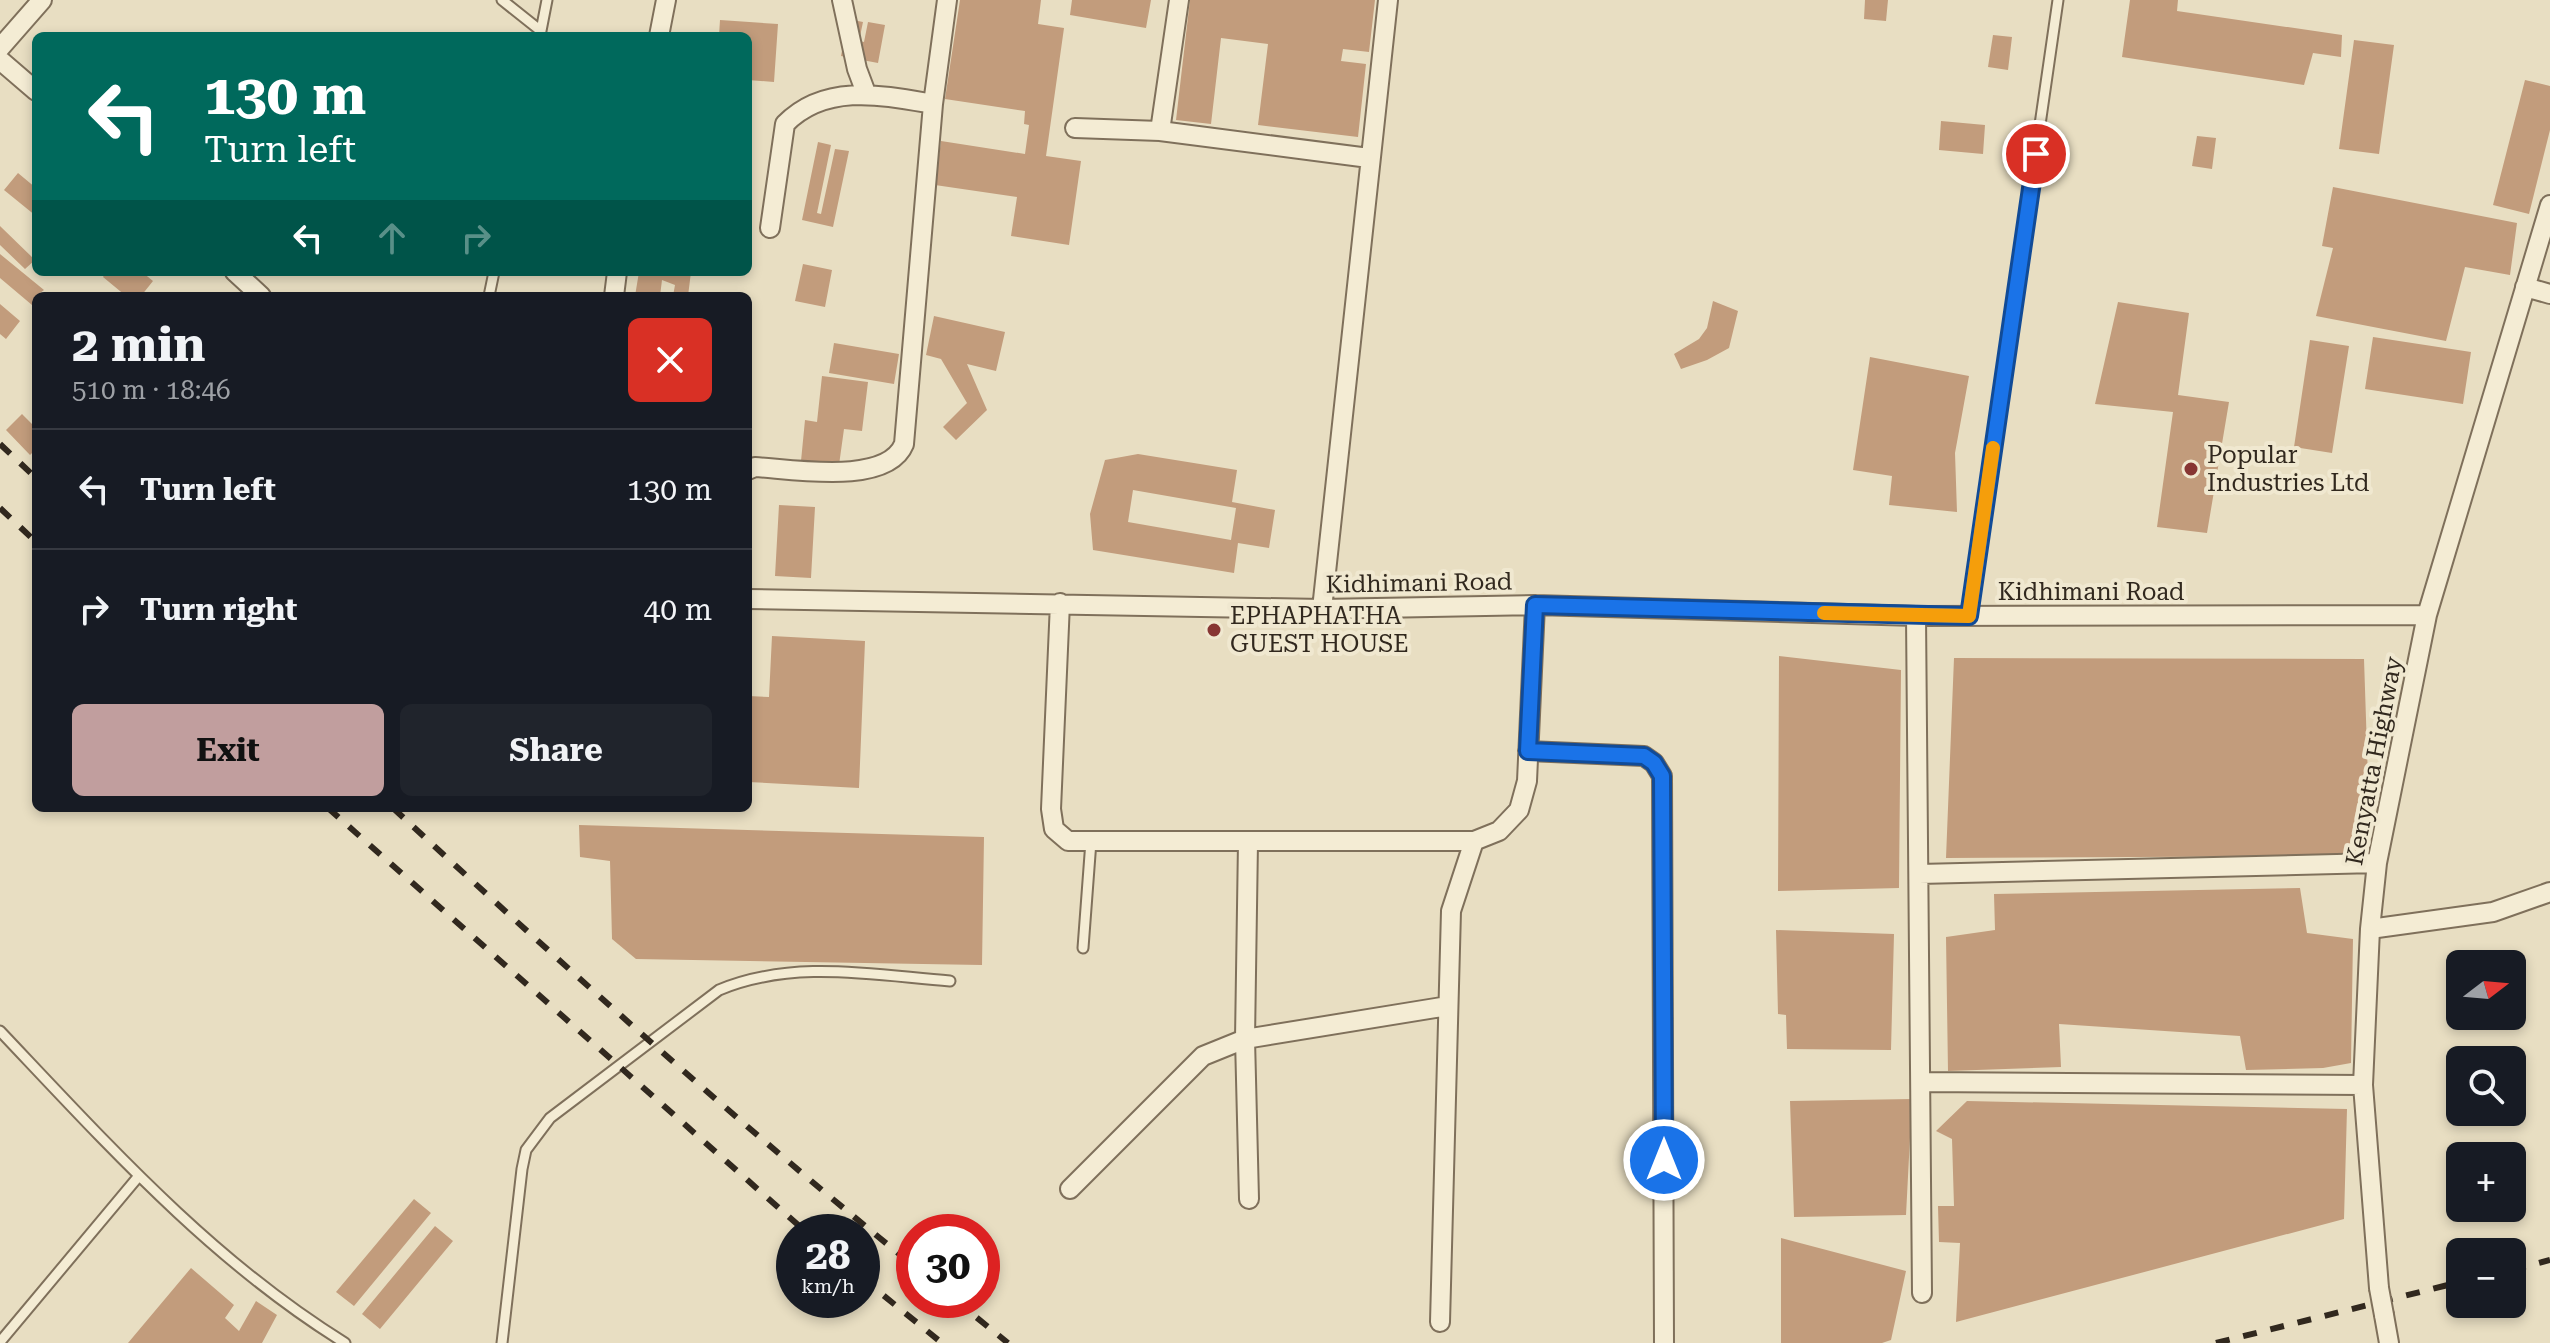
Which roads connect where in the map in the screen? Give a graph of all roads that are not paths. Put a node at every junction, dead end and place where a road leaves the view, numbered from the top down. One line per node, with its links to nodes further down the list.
1 (42, 0): 13 (street)
2 (502, 0): 10 (lane)
3 (547, 0): 11 (lane)
4 (666, 0): 12 (street)
5 (842, 0): 16 (street)
6 (947, 0): 17 (street)
7 (1179, 0): 19 (street)
8 (1388, 0): 20 (street)
9 (2058, 0): 34 (lane)
10 (538, 32)
11 (540, 32)
12 (660, 32)
13 (0, 48)
14 (0, 60): 15 (street)
15 (32, 88)
16 (866, 93): 17 (street); 22 (street)
17 (933, 104): 27 (street)
18 (1075, 128): 19 (street)
19 (1160, 131): 20 (street)
20 (1369, 158): 31 (street)
21 (2550, 205): 24 (street, Kenyatta Highway)
22 (770, 228)
23 (239, 276): 25 (street)
24 (2525, 287): 26 (street); 32 (street, Kenyatta Highway)
25 (257, 292)
26 (2550, 294)
27 (752, 468)
28 (752, 599): 29 (street, Kidhimani Road)
29 (1060, 603): 31 (street, Kidhimani Road); 36 (street)
30 (1535, 605): 31 (street, Kidhimani Road); 33 (street, Kidhimani Road); 35 (street)
31 (1322, 609)
32 (2427, 615): 34 (street, Kidhimani Road); 39 (street, Kenyatta Highway)
33 (1916, 616): 34 (street, Kidhimani Road); 40 (street)
34 (1969, 616)
35 (1528, 751): 37 (street); 58 (street)
36 (1091, 841): 38 (street); 43 (lane)
37 (1474, 841): 38 (street); 45 (street)
38 (1248, 842): 47 (street)
39 (2377, 863): 40 (street); 42 (street, Kenyatta Highway)
40 (1919, 874): 48 (street)
41 (2550, 892): 42 (street)
42 (2370, 929): 49 (street, Kenyatta Highway)
43 (1083, 948)
44 (950, 981): 57 (lane)
45 (1448, 1006): 47 (street); 54 (street)
46 (0, 1031): 50 (lane)
47 (1245, 1039): 51 (street); 52 (street)
48 (1921, 1082): 49 (street); 53 (street)
49 (2363, 1085): 59 (street, Kenyatta Highway, bridge)
50 (138, 1177): 55 (lane); 56 (lane)
51 (1070, 1189)
52 (1249, 1199)
53 (1922, 1293)
54 (1440, 1322)
55 (0, 1342)
56 (345, 1343)
57 (502, 1343)
58 (1664, 1343)
59 (2389, 1343)

